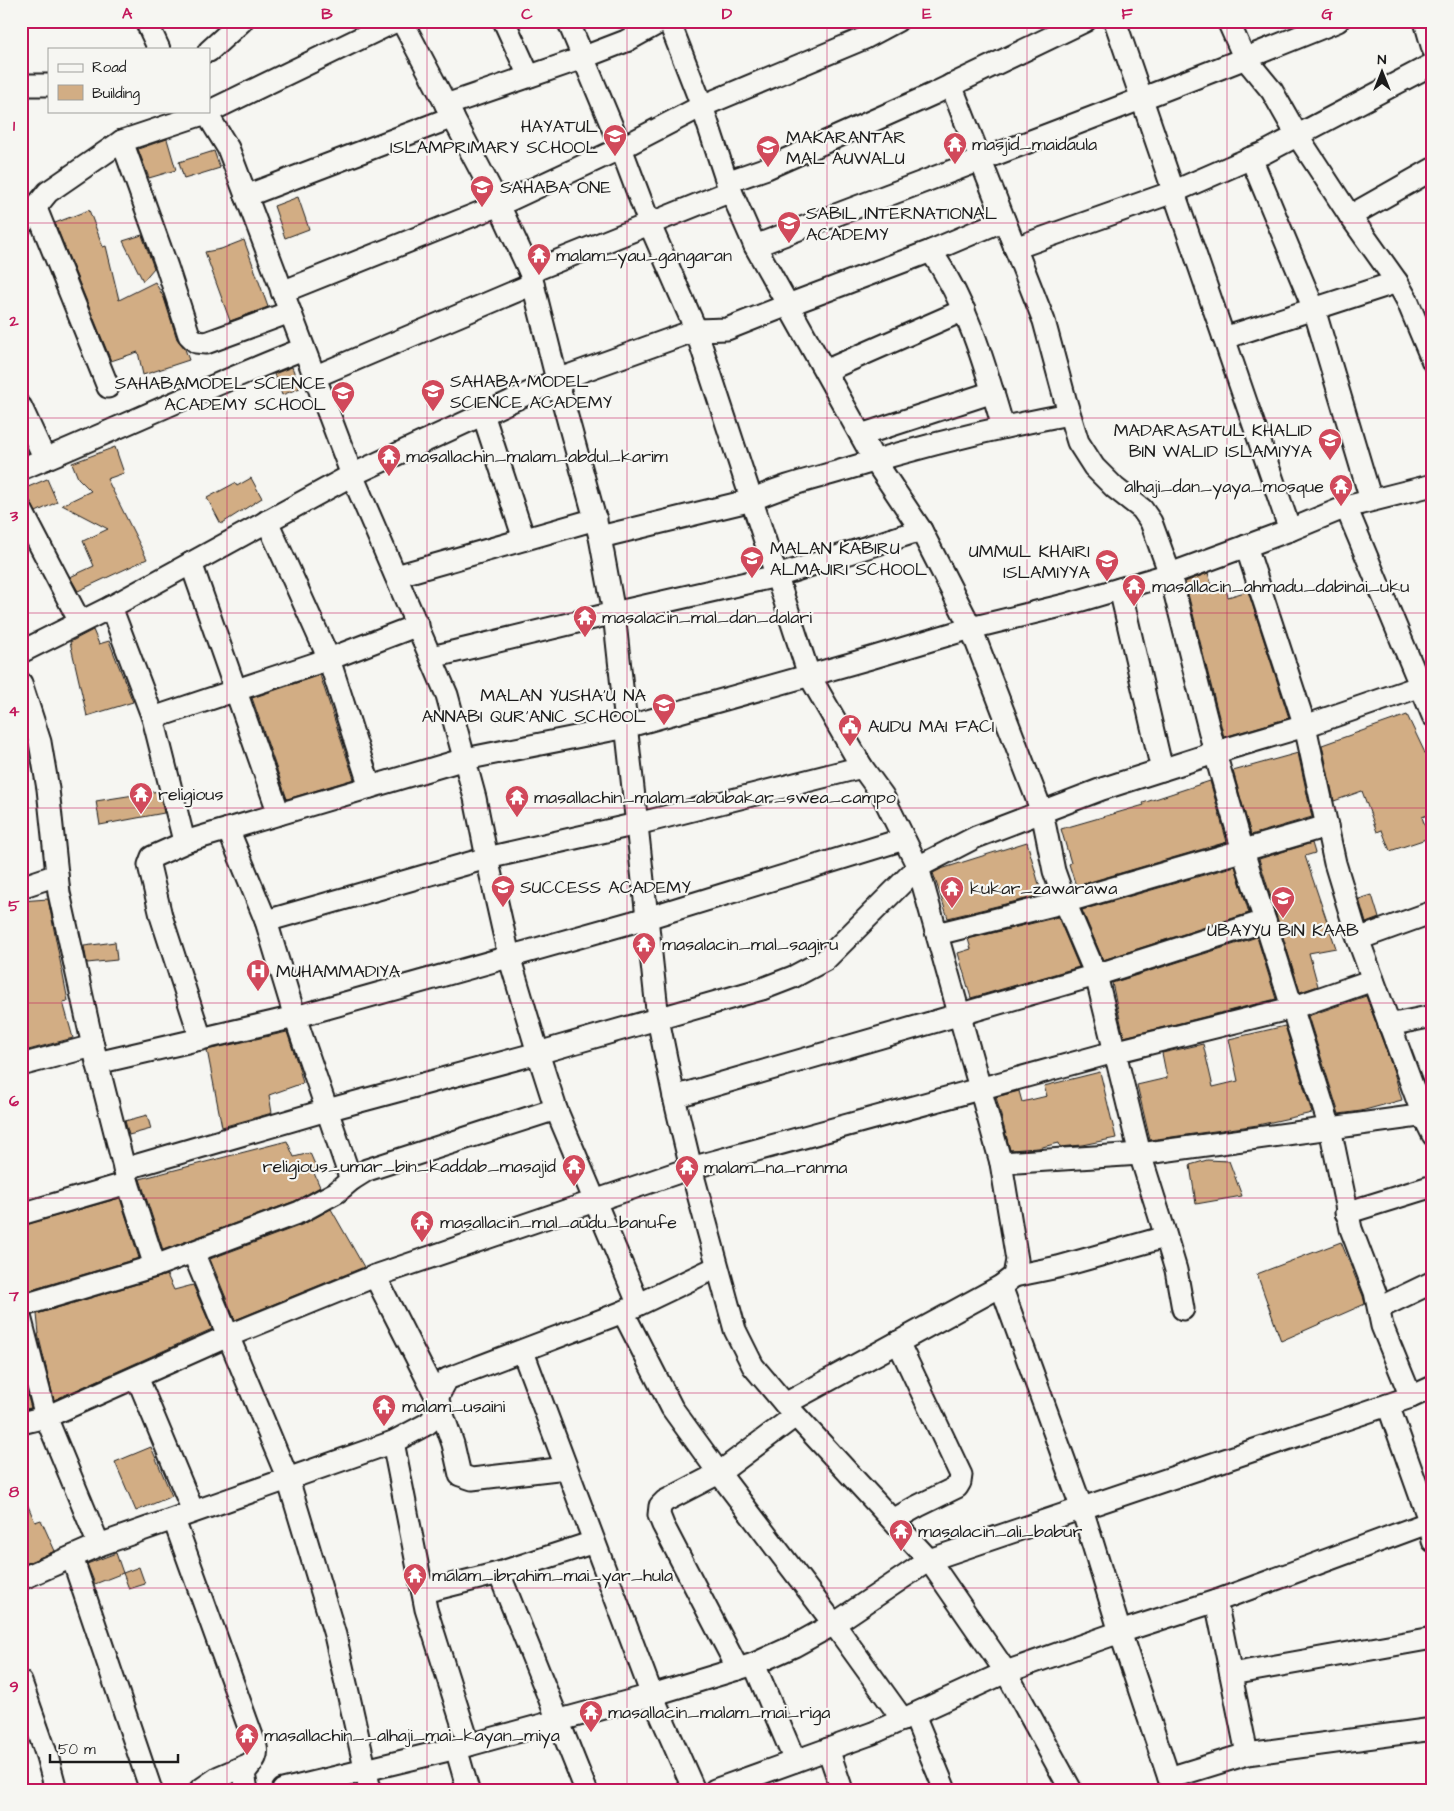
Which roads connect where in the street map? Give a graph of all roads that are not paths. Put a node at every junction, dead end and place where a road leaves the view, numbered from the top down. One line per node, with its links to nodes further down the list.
1 (146, 21): 15 (street)
2 (242, 21): 17 (street)
3 (396, 21): 27 (street)
4 (402, 21): 28 (street)
5 (504, 21): 21 (street)
6 (568, 21): 18 (street)
7 (662, 21): 18 (street)
8 (669, 21): 26 (street)
9 (897, 21): 26 (street)
10 (1085, 21): 24 (street)
11 (1115, 21): 25 (street)
12 (1228, 21): 19 (street)
13 (1338, 21): 19 (street)
14 (1425, 21): 16 (street)
15 (159, 48)
16 (1433, 49)
17 (210, 50)
18 (582, 57): 21 (street); 32 (street)
19 (1244, 58): 25 (street); 30 (street)
20 (1433, 64): 30 (street)
21 (529, 76): 28 (street)
22 (21, 85): 23 (street)
23 (48, 85)
24 (951, 85): 34 (street); 36 (street)
25 (1142, 99): 34 (street); 37 (street)
26 (702, 106): 32 (street); 36 (street)
27 (210, 110)
28 (449, 111): 38 (street); 39 (street)
29 (206, 112): 31 (street); 38 (street)
30 (1297, 135): 33 (street); 41 (street)
31 (122, 141): 40 (street); 54 (street)
32 (621, 148): 39 (street); 44 (street)
33 (1251, 158): 37 (street); 52 (street)
34 (980, 159): 42 (street); 45 (street)
35 (1433, 169): 41 (street)
36 (729, 187): 44 (street); 45 (street)
37 (1173, 192): 46 (street); 56 (street)
38 (246, 196): 50 (street)
39 (499, 205): 48 (street); 50 (street)
40 (35, 206): 43 (street); 62 (street)
41 (1350, 216): 49 (street)
42 (1004, 220): 46 (street); 47 (street)
43 (21, 225)
44 (650, 225): 48 (street); 55 (street)
45 (754, 246): 51 (street)
46 (1015, 248): 66 (street)
47 (931, 251): 51 (street); 53 (street)
48 (531, 278): 60 (street); 61 (street)
49 (1396, 282): 52 (street); 58 (street)
50 (282, 292): 54 (street)
51 (788, 305): 55 (street); 59 (street)
52 (1314, 309): 56 (street); 75 (street)
53 (964, 310): 59 (street); 63 (street)
54 (290, 312): 57 (street)
55 (696, 330): 61 (street); 74 (street)
56 (1224, 338): 81 (street)
57 (304, 349): 60 (street); 69 (street)
58 (1433, 362)
59 (825, 371): 68 (street)
60 (314, 377): 72 (street)
61 (557, 380): 65 (street); 79 (street)
62 (108, 386)
63 (993, 392): 67 (street); 68 (street)
64 (21, 407): 69 (street)
65 (483, 414): 72 (street); 82 (street)
66 (1069, 414): 67 (street); 85 (street)
67 (1003, 426): 70 (street)
68 (861, 435): 70 (street)
69 (45, 459): 71 (street)
70 (875, 461): 74 (street); 80 (street)
71 (21, 469)
72 (352, 475): 78 (street); 86 (street)
73 (1433, 485): 75 (street)
74 (752, 500): 79 (street); 87 (street)
75 (1371, 500): 76 (street)
76 (1346, 507): 81 (street); 99 (street)
77 (21, 509): 91 (street)
78 (268, 521): 84 (street); 96 (street)
79 (598, 528): 82 (street); 90 (street)
80 (920, 530): 87 (street); 93 (street)
81 (1290, 530): 83 (street)
82 (524, 539): 86 (street)
83 (1246, 546): 85 (street); 103 (street)
84 (191, 563): 89 (street); 100 (street)
85 (1170, 574): 88 (street); 105 (street)
86 (396, 576): 92 (street)
87 (777, 576): 90 (street); 97 (street)
88 (1120, 589): 93 (street); 108 (street)
89 (111, 607): 91 (street); 102 (street)
90 (614, 613): 95 (street); 104 (street)
91 (80, 622): 94 (street)
92 (418, 625): 95 (street); 96 (street)
93 (971, 628): 97 (street); 110 (street)
94 (21, 652)
95 (432, 657): 106 (street)
96 (329, 659): 100 (street); 109 (street)
97 (809, 675): 104 (street); 107 (street)
98 (21, 683): 120 (street)
99 (1427, 684): 101 (street); 103 (street)
100 (236, 690): 102 (street); 111 (street)
101 (1433, 716)
102 (153, 718): 116 (street)
103 (1305, 726): 105 (street); 113 (street)
104 (626, 727): 106 (street); 112 (street)
105 (1215, 753): 108 (street); 117 (street)
106 (465, 759): 109 (street); 118 (street)
107 (862, 767): 112 (street); 115 (street)
108 (1162, 770): 110 (street)
109 (370, 787): 111 (street)
110 (1042, 812): 119 (street); 122 (street)
111 (279, 814): 114 (street)
112 (637, 824): 118 (street); 124 (street)
113 (1327, 826): 117 (street); 128 (street)
114 (228, 829): 116 (street); 125 (street)
115 (904, 839): 119 (street); 124 (street)
116 (188, 841): 138 (street)
117 (1243, 851): 122 (street); 126 (street)
118 (487, 858): 125 (street); 129 (street)
119 (918, 867): 127 (street); 136 (street)
120 (57, 875): 121 (street); 141 (street)
121 (21, 887)
122 (1065, 902): 127 (street); 130 (street)
123 (1433, 912): 128 (street)
124 (647, 918): 129 (street); 136 (street)
125 (266, 921): 134 (street)
126 (1265, 921): 130 (street); 132 (street)
127 (937, 934): 133 (street)
128 (1358, 939): 131 (street)
129 (509, 956): 134 (street); 140 (street)
130 (1096, 976): 133 (street); 139 (street)
131 (1373, 980): 132 (street); 137 (street)
132 (1292, 1008): 139 (street); 148 (street)
133 (959, 1014): 143 (street); 144 (street)
134 (295, 1016): 138 (street); 146 (street)
135 (1433, 1016): 137 (street)
136 (658, 1019): 140 (street); 144 (street)
137 (1389, 1025): 147 (street)
138 (201, 1038): 141 (street)
139 (1114, 1052): 143 (street); 150 (street)
140 (538, 1053): 145 (street); 146 (street)
141 (95, 1055): 142 (street); 153 (street)
142 (21, 1065)
143 (979, 1088): 151 (street); 152 (street)
144 (674, 1097): 152 (street)
145 (556, 1109): 154 (street); 156 (street)
146 (327, 1110): 153 (street); 154 (street)
147 (1428, 1114): 148 (street); 149 (street)
148 (1330, 1128): 150 (street); 157 (street)
149 (1433, 1135)
150 (1140, 1154): 151 (street); 159 (street)
151 (1001, 1163): 164 (street)
152 (691, 1168): 156 (street); 162 (street)
153 (126, 1176): 158 (street); 161 (street)
154 (351, 1180): 160 (street)
155 (1433, 1186): 157 (street)
156 (594, 1200): 163 (street); 167 (street)
157 (1346, 1213): 168 (street)
158 (21, 1214)
159 (1164, 1230): 164 (street); 169 (street)
160 (194, 1252): 161 (street); 171 (street)
161 (155, 1266): 166 (street)
162 (717, 1266): 167 (street); 179 (street)
163 (375, 1276): 171 (street); 177 (street)
164 (1008, 1281): 172 (street); 186 (street)
165 (1433, 1282): 168 (street)
166 (21, 1306)
167 (631, 1308): 173 (street); 184 (street)
168 (1379, 1308): 176 (street)
169 (1183, 1309)
170 (21, 1320): 180 (street)
171 (228, 1336): 174 (street); 185 (street)
172 (898, 1342): 179 (street); 188 (street)
173 (523, 1352): 177 (street); 183 (street)
174 (138, 1377): 180 (street); 187 (street)
175 (1433, 1387): 176 (street)
176 (1411, 1397): 178 (street)
177 (437, 1398): 182 (street); 183 (street)
178 (1388, 1405): 186 (street); 189 (street)
179 (790, 1410): 184 (street); 188 (street)
180 (46, 1417): 181 (street); 191 (street)
181 (21, 1422)
182 (393, 1442): 185 (street); 196 (street)
183 (566, 1468): 190 (street)
184 (719, 1473): 198 (street); 201 (street)
185 (288, 1479): 187 (street); 214 (street)
186 (1082, 1509): 193 (street); 199 (street)
187 (183, 1516): 191 (street); 213 (street)
188 (892, 1520): 193 (street)
189 (1432, 1528): 197 (street)
190 (594, 1542): 194 (street); 205 (street)
191 (99, 1546): 192 (street)
192 (72, 1557): 195 (street); 217 (street)
193 (929, 1560): 198 (street); 202 (street)
194 (499, 1573): 196 (street); 207 (street)
195 (21, 1580)
196 (423, 1592): 209 (street)
197 (1216, 1601): 199 (street); 203 (street)
198 (834, 1624): 201 (street); 206 (street)
199 (1120, 1632): 202 (street); 215 (street)
200 (1433, 1638): 203 (street)
201 (746, 1667): 205 (street); 212 (street)
202 (1006, 1672): 206 (street); 227 (street)
203 (1231, 1674): 211 (street)
204 (21, 1682): 216 (street)
205 (652, 1695): 207 (street); 223 (street)
206 (908, 1717): 210 (street); 226 (street)
207 (558, 1721): 209 (street); 222 (street)
208 (1433, 1729): 211 (street)
209 (462, 1747): 214 (street); 221 (street)
210 (828, 1749): 212 (street); 225 (street)
211 (1247, 1754): 215 (street)
212 (795, 1761): 224 (street)
213 (252, 1762): 218 (street); 219 (street)
214 (368, 1780): 220 (street)
215 (1171, 1784)
216 (56, 1790)
217 (151, 1790)
218 (200, 1790)
219 (247, 1790)
220 (283, 1790)
221 (468, 1790)
222 (586, 1790)
223 (694, 1790)
224 (715, 1790)
225 (842, 1790)
226 (945, 1790)
227 (1071, 1790)

